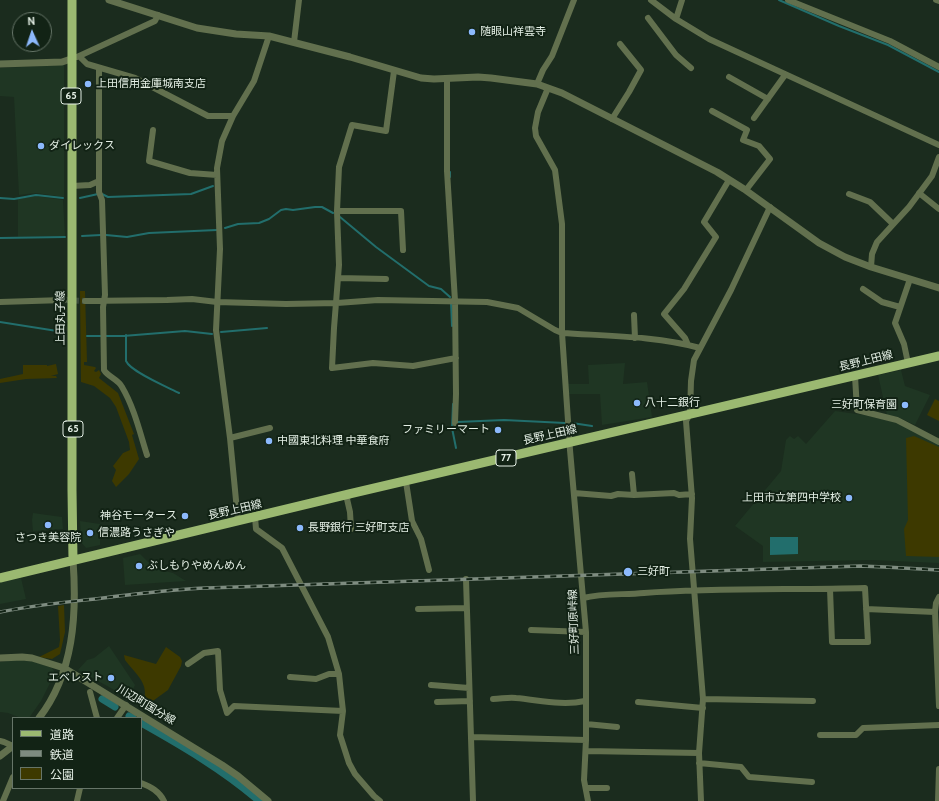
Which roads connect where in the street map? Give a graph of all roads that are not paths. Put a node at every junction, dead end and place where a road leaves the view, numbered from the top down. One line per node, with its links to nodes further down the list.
1 (72, 0): 16 (main road, 上田丸子線 / 65)
2 (112, 0): 10 (street)
3 (299, 0): 14 (street)
4 (574, 0): 25 (street)
5 (651, 0): 12 (street)
6 (682, 0): 12 (street)
7 (788, 0): 18 (street)
8 (936, 0): 9 (street)
9 (939, 1)
10 (158, 15): 13 (street); 16 (street)
11 (648, 18): 20 (street)
12 (676, 19): 22 (street)
13 (269, 36): 14 (street); 29 (street)
14 (294, 42): 21 (street)
15 (620, 44): 31 (street)
16 (76, 58): 17 (street); 19 (street); 38 (main road, 上田丸子線 / 65)
17 (0, 64)
18 (939, 67)
19 (99, 68): 29 (street); 37 (street)
20 (691, 68)
21 (394, 70): 24 (street); 44 (street)
22 (785, 75): 27 (street); 33 (street)
23 (729, 77): 27 (street)
24 (447, 78): 25 (street); 55 (street)
25 (537, 84): 26 (street)
26 (548, 88): 31 (street); 62 (street, 三好町原峠線)
27 (768, 99): 30 (street)
28 (712, 112): 39 (street)
29 (233, 116): 35 (street)
30 (754, 118)
31 (612, 119): 36 (street)
32 (153, 130): 35 (street)
33 (939, 145)
34 (939, 157): 40 (street)
35 (217, 175): 58 (street)
36 (729, 180): 39 (street); 64 (street)
37 (99, 181): 38 (street); 57 (street)
38 (72, 186): 86 (main road, 上田丸子線 / 65)
39 (746, 190): 42 (street)
40 (919, 193): 43 (street); 45 (street)
41 (849, 194): 45 (street)
42 (770, 208): 47 (street); 65 (street)
43 (939, 209)
44 (337, 211): 46 (street); 48 (street)
45 (893, 224): 47 (street)
46 (403, 250)
47 (871, 268): 49 (street)
48 (338, 278): 50 (street); 59 (street)
49 (910, 279): 51 (street); 60 (street)
50 (386, 280)
51 (939, 288)
52 (863, 289): 60 (street)
53 (64, 300): 56 (street)
54 (85, 301): 57 (street)
55 (455, 301): 59 (street); 62 (street); 67 (street)
56 (0, 302)
57 (104, 302): 58 (street); 76 (street)
58 (217, 302): 59 (street); 73 (street)
59 (337, 303): 67 (street)
60 (900, 307): 68 (street)
61 (634, 315): 63 (street)
62 (562, 333): 63 (street); 75 (street, 三好町原峠線)
63 (635, 338): 64 (street)
64 (688, 345): 65 (street)
65 (700, 348): 70 (street)
66 (939, 356): 68 (main road, 長野上田線 / 77)
67 (456, 358): 71 (street)
68 (908, 363): 69 (main road, 長野上田線 / 77)
69 (855, 376): 70 (main road, 長野上田線 / 77); 74 (street)
70 (690, 414): 75 (main road, 長野上田線 / 77); 81 (street)
71 (455, 423)
72 (270, 428): 73 (street)
73 (230, 438): 84 (street)
74 (939, 442)
75 (571, 443): 78 (main road, 長野上田線 / 77); 79 (street, 三好町原峠線)
76 (147, 455)
77 (632, 474): 82 (street)
78 (406, 482): 80 (main road, 長野上田線 / 77); 87 (street)
79 (574, 493): 82 (street); 93 (street, 三好町原峠線)
80 (349, 494): 83 (main road, 長野上田線 / 77); 85 (street)
81 (692, 494): 82 (street); 91 (street)
82 (634, 495)
83 (255, 517): 84 (main road, 長野上田線 / 77); 103 (street)
84 (238, 521): 86 (main road, 長野上田線 / 77)
85 (351, 529)
86 (73, 560): 88 (main road); 102 (street)
87 (429, 570)
88 (0, 578)
89 (466, 579): 94 (street)
90 (830, 589): 91 (street); 96 (street); 96 (street)
91 (695, 590): 93 (street); 109 (street)
92 (939, 597): 97 (street)
93 (583, 598): 99 (street, 三好町原峠線)
94 (466, 608): 95 (street); 106 (street)
95 (418, 609)
96 (866, 609): 97 (street)
97 (935, 612): 116 (street)
98 (531, 630): 99 (street)
99 (586, 632): 111 (street, 三好町原峠線)
100 (0, 658): 102 (street, 川辺町国分線)
101 (188, 664): 118 (street)
102 (64, 668): 115 (street, 川辺町国分線); 119 (street)
103 (339, 674): 104 (street); 118 (street)
104 (290, 677)
105 (431, 685): 106 (street)
106 (470, 688): 110 (street)
107 (90, 692): 120 (street)
108 (493, 699): 111 (street)
109 (703, 699): 112 (street); 117 (street)
110 (470, 701): 113 (street); 126 (street)
111 (585, 701): 122 (street, 三好町原峠線)
112 (813, 701)
113 (437, 702)
114 (638, 702): 117 (street)
115 (126, 705): 121 (street); 146 (street, 川辺町国分線)
116 (939, 706)
117 (703, 708): 132 (street)
118 (343, 711): 142 (street)
119 (40, 717)
120 (97, 717)
121 (118, 717)
122 (586, 724): 124 (street); 127 (street, 三好町原峠線)
123 (939, 725): 125 (street)
124 (617, 727)
125 (820, 735)
126 (472, 737): 127 (street); 147 (street)
127 (586, 740): 131 (street, 三好町原峠線)
128 (0, 741): 129 (street)
129 (12, 746)
130 (12, 747): 133 (street)
131 (586, 751): 132 (street); 139 (street, 三好町原峠線)
132 (698, 753): 134 (street)
133 (0, 756)
134 (699, 763): 137 (street); 149 (street)
135 (939, 770): 150 (street)
136 (12, 779): 143 (street)
137 (812, 782)
138 (142, 783): 145 (street)
139 (586, 788): 140 (street); 148 (street, 三好町原峠線)
140 (607, 788)
141 (80, 789): 144 (street)
142 (378, 800)
143 (3, 801)
144 (77, 801)
145 (164, 801)
146 (268, 801)
147 (473, 801)
148 (588, 801)
149 (701, 801)
150 (938, 801)

